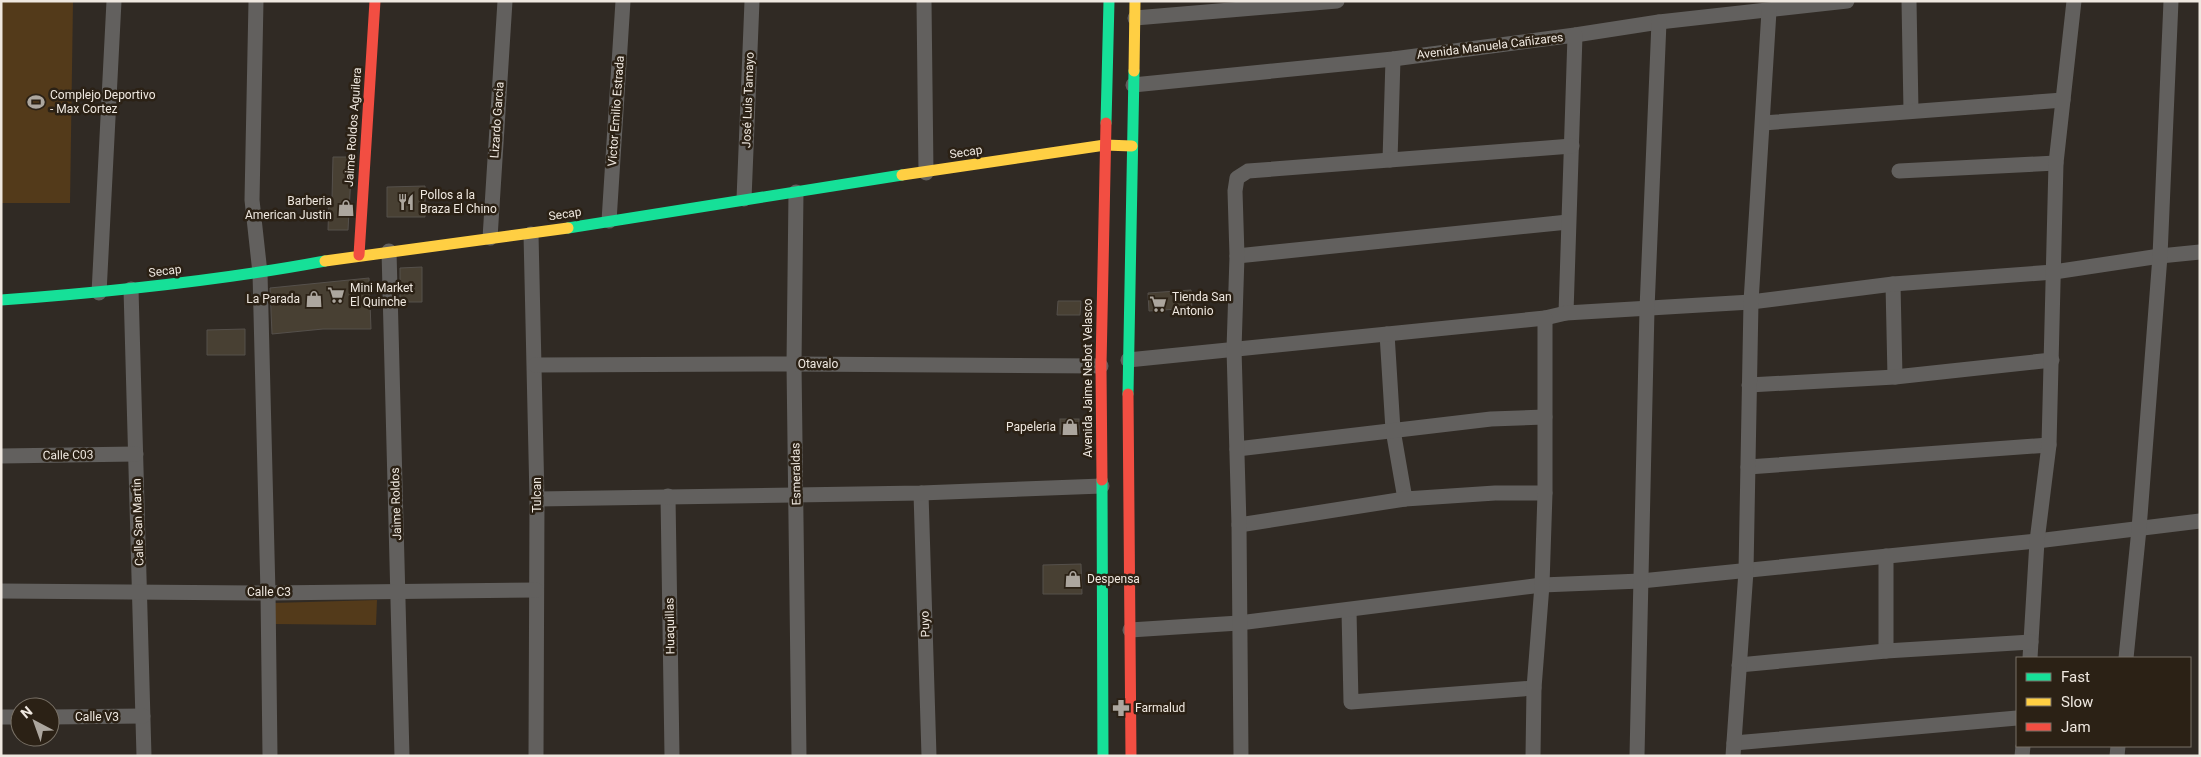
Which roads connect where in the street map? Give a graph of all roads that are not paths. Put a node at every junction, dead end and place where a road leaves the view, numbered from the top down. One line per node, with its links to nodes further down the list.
1 (114, 1): 48 (street)
2 (256, 1): 45 (street)
3 (375, 1): 41 (main road, Jaime Roldos Aguilera)
4 (504, 1): 38 (street, Lizardo Garcia)
5 (623, 1): 35 (street, Victor Emilio Estrada)
6 (752, 1): 34 (street, José Luis Tamayo)
7 (924, 1): 32 (street)
8 (1100, 1): 9 (street)
9 (1109, 1): 20 (main road, Avenida Jaime Nebot Velasco)
10 (1135, 1): 17 (main road, Avenida Jaime Nebot Velasco)
11 (1337, 1): 17 (street)
12 (1847, 1): 16 (street, Avenida Manuela Cañizares)
13 (1909, 1): 24 (street)
14 (2074, 1): 23 (street)
15 (2171, 1): 43 (street)
16 (1769, 11): 18 (street, Avenida Manuela Cañizares); 25 (street)
17 (1135, 18): 20 (main road, Avenida Jaime Nebot Velasco)
18 (1659, 22): 19 (street, Avenida Manuela Cañizares); 51 (street)
19 (1575, 35): 21 (street, Avenida Manuela Cañizares); 28 (street)
20 (1121, 44): 22 (main road, Avenida Jaime Nebot Velasco); 26 (main road, Avenida Jaime Nebot Velasco)
21 (1393, 59): 22 (street, Avenida Manuela Cañizares); 29 (street)
22 (1133, 85): 27 (main road, Avenida Jaime Nebot Velasco)
23 (2063, 100): 24 (street); 30 (street)
24 (1911, 112): 25 (street)
25 (1763, 123): 50 (street)
26 (1105, 145): 27 (main road, Secap); 32 (main road, Secap); 60 (main road, Avenida Jaime Nebot Velasco)
27 (1132, 146): 56 (main road, Avenida Jaime Nebot Velasco)
28 (1572, 146): 29 (street); 36 (street)
29 (1390, 160): 42 (street)
30 (2056, 163): 31 (street); 44 (street)
31 (1899, 171)
32 (926, 172): 33 (main road, Secap)
33 (796, 192): 34 (main road, Secap); 58 (street, Esmeraldas)
34 (744, 199): 35 (main road, Secap)
35 (609, 221): 37 (main road, Secap)
36 (1568, 222): 42 (street); 52 (street)
37 (532, 234): 38 (main road, Secap); 59 (street, Tulcan)
38 (490, 238): 39 (main road, Secap)
39 (389, 252): 41 (main road, Secap); 85 (street, Jaime Roldos)
40 (2200, 252): 43 (street)
41 (359, 255): 45 (main road, Secap)
42 (1237, 256): 55 (street)
43 (2160, 256): 44 (street); 79 (street)
44 (2054, 272): 46 (street); 57 (street)
45 (260, 273): 47 (main road, Secap); 89 (street)
46 (1893, 284): 50 (street); 61 (street)
47 (131, 289): 48 (main road, Secap); 67 (street, Calle San Martin)
48 (99, 293): 49 (main road, Secap)
49 (1, 300)
50 (1751, 302): 51 (street); 62 (street)
51 (1647, 309): 52 (street); 83 (street)
52 (1566, 313): 53 (street)
53 (1545, 318): 54 (street); 63 (street)
54 (1387, 334): 55 (street); 64 (street)
55 (1234, 349): 56 (street); 66 (street)
56 (1128, 360): 92 (main road, Avenida Jaime Nebot Velasco)
57 (2052, 360): 61 (street); 65 (street)
58 (794, 364): 59 (street, Otavalo); 60 (street, Otavalo); 74 (street, Esmeraldas)
59 (535, 365): 75 (street, Tulcan)
60 (1101, 366): 70 (main road, Avenida Jaime Nebot Velasco)
61 (1895, 377): 62 (street)
62 (1749, 385): 69 (street)
63 (1545, 417): 64 (street); 72 (street)
64 (1393, 430): 66 (street); 76 (street)
65 (2050, 445): 69 (street); 80 (street)
66 (1237, 449): 78 (street)
67 (136, 454): 68 (street, Calle C03); 88 (street, Calle San Martin)
68 (1, 456)
69 (1748, 467): 82 (street)
70 (1102, 486): 71 (street); 110 (main road, Avenida Jaime Nebot Velasco)
71 (921, 493): 74 (street); 109 (street, Puyo)
72 (1545, 493): 76 (street); 84 (street)
73 (668, 496): 74 (street); 75 (street); 107 (street, Huaquillas)
74 (797, 496): 108 (street, Esmeraldas)
75 (537, 499): 86 (street, Tulcan)
76 (1405, 499): 78 (street)
77 (2200, 521): 79 (street)
78 (1239, 525): 91 (street)
79 (2139, 529): 80 (street); 96 (street)
80 (2037, 541): 81 (street); 93 (street)
81 (1886, 556): 82 (street); 94 (street)
82 (1746, 571): 83 (street); 97 (street)
83 (1641, 581): 84 (street); 114 (street)
84 (1542, 585): 90 (street); 98 (street)
85 (398, 590): 86 (street, Calle C3); 89 (street, Calle C3); 105 (street, Jaime Roldos)
86 (536, 590): 106 (street, Tulcan)
87 (1, 591): 88 (street, Calle C3)
88 (140, 591): 89 (street, Calle C3); 99 (street, Calle San Martin)
89 (268, 593): 104 (street)
90 (1348, 610): 91 (street); 98 (street)
91 (1239, 623): 92 (street); 112 (street)
92 (1130, 630): 111 (main road, Avenida Jaime Nebot Velasco)
93 (2031, 642): 94 (street); 95 (street)
94 (1886, 651): 97 (street)
95 (2030, 657)
96 (2126, 657)
97 (1739, 665): 102 (street)
98 (1534, 688): 113 (street)
99 (143, 716): 100 (street, Calle V3); 103 (street, Calle San Martin)
100 (60, 717)
101 (2016, 718): 102 (street)
102 (1733, 749)
103 (144, 756)
104 (270, 756)
105 (402, 756)
106 (536, 756)
107 (672, 756)
108 (799, 756)
109 (929, 756)
110 (1103, 756)
111 (1131, 756)
112 (1241, 756)
113 (1533, 756)
114 (1637, 756)

